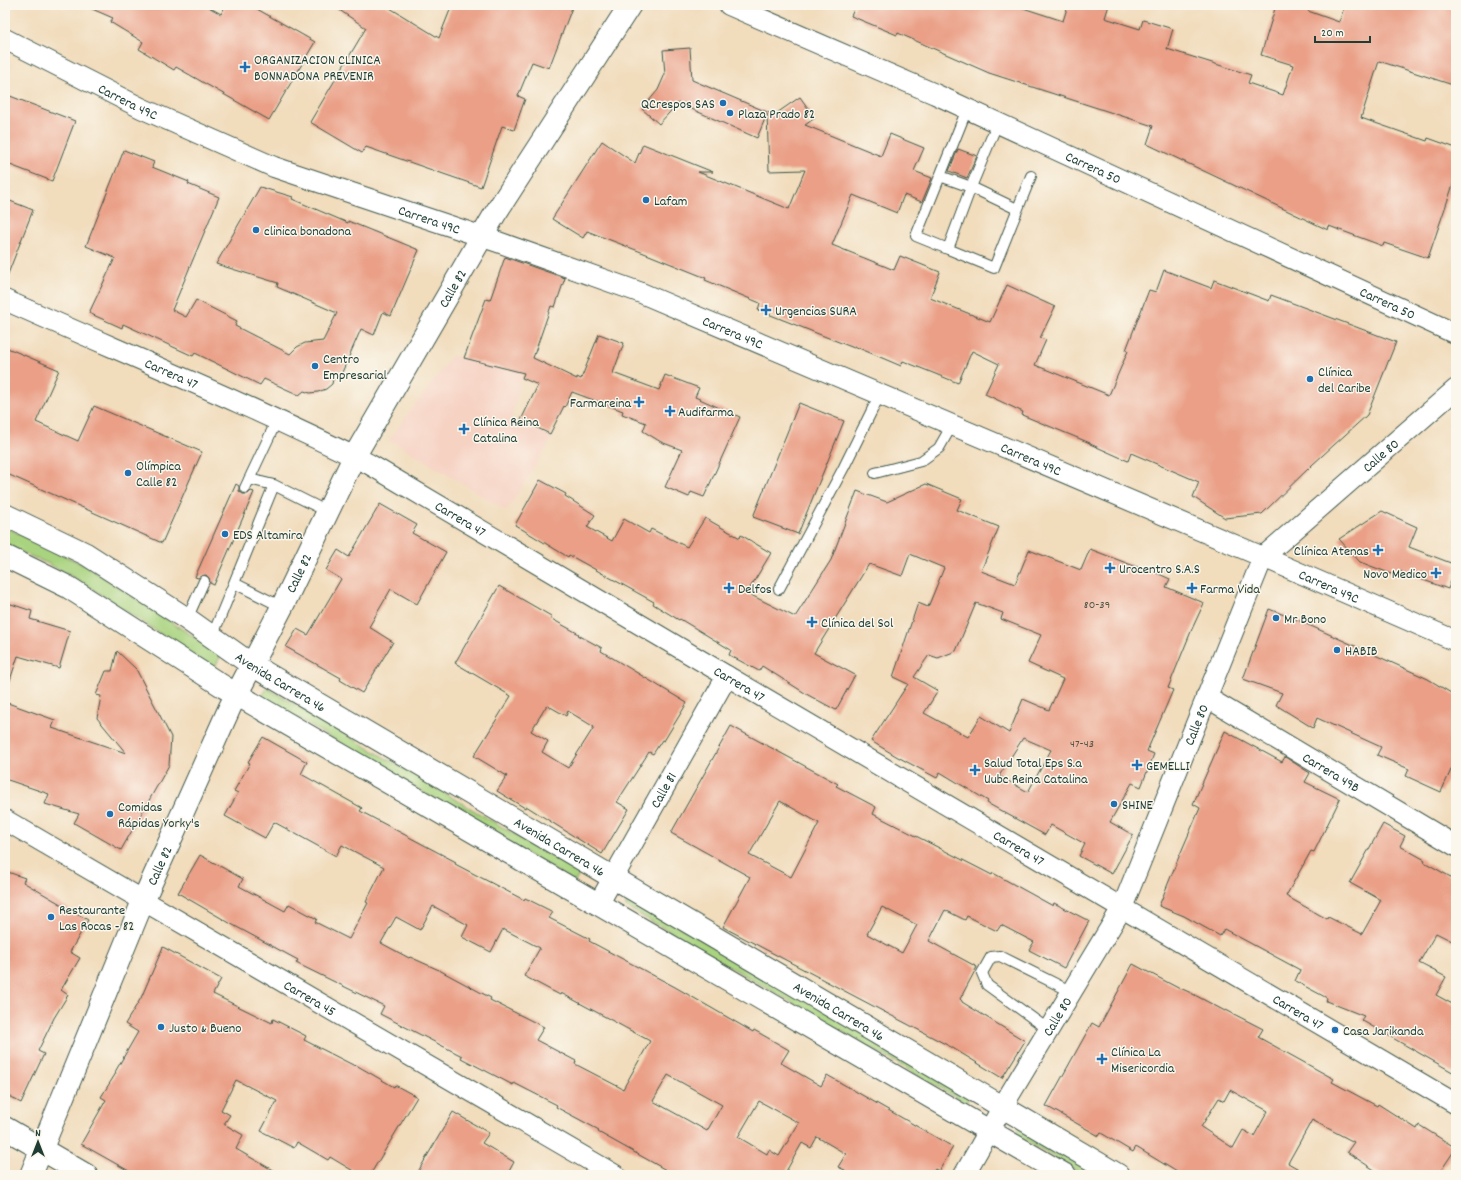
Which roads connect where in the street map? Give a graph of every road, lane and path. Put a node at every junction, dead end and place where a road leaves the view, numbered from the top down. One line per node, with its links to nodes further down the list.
1 (630, 5): 10 (main road, Calle 82)
2 (729, 5): 4 (street, Carrera 50)
3 (5, 39): 10 (street, Carrera 49C)
4 (967, 109): 5 (street, Carrera 50); 6 (lane)
5 (997, 124): 8 (lane); 13 (street, Carrera 50)
6 (940, 176): 8 (lane); 11 (lane)
7 (1031, 176): 9 (lane)
8 (971, 187): 9 (lane); 11 (lane)
9 (1018, 209): 11 (lane)
10 (482, 237): 15 (street, Carrera 49C); 18 (main road, Calle 82)
11 (948, 249)
12 (5, 300): 16 (street, Carrera 47)
13 (1456, 334)
14 (1456, 389): 24 (street, Calle 80)
15 (880, 394): 17 (street, Carrera 49C); 27 (lane)
16 (276, 420): 18 (street, Carrera 47); 20 (lane)
17 (952, 425): 19 (lane); 24 (street, Carrera 49C)
18 (354, 457): 21 (main road, Calle 82); 33 (street, Carrera 47)
19 (875, 473)
20 (274, 485): 21 (lane); 26 (lane)
21 (328, 512): 28 (main road, Calle 82)
22 (5, 516): 29 (main road, Avenida Carrera 46)
23 (5, 556): 34 (main road, Avenida Carrera 46)
24 (1263, 556): 31 (street, Carrera 49C); 35 (street, Calle 80)
25 (204, 581): 29 (lane)
26 (234, 583): 28 (lane); 30 (lane)
27 (778, 589)
28 (282, 607): 32 (main road, Calle 82)
29 (187, 619): 30 (main road, Avenida Carrera 46)
30 (212, 637): 32 (main road, Avenida Carrera 46)
31 (1456, 641)
32 (252, 666): 34 (main road, Calle 82); 38 (main road, Avenida Carrera 46)
33 (727, 676): 38 (street, Calle 81); 41 (street, Carrera 47)
34 (237, 694): 39 (main road, Calle 82); 40 (main road, Avenida Carrera 46)
35 (1206, 697): 37 (street, Carrera 49B); 41 (street, Calle 80)
36 (5, 820): 39 (street, Carrera 45)
37 (1456, 846)
38 (613, 878): 40 (street, Calle 81); 45 (main road, Avenida Carrera 46)
39 (143, 901): 48 (main road, Calle 82); 51 (street, Carrera 45)
40 (599, 903): 47 (main road, Avenida Carrera 46)
41 (1122, 908): 42 (street, Calle 80); 44 (street, Carrera 47)
42 (1072, 992): 43 (street, Calle 80); 43 (lane)
43 (1049, 1030): 45 (street, Calle 80)
44 (1456, 1104)
45 (1003, 1107): 47 (street, Calle 80); 54 (main road, Avenida Carrera 46)
46 (5, 1128): 48 (main road)
47 (989, 1131): 52 (street, Calle 80); 53 (main road, Avenida Carrera 46)
48 (41, 1149): 49 (main road, Calle 82); 50 (main road)
49 (31, 1175)
50 (86, 1175)
51 (615, 1175)
52 (964, 1175)
53 (1065, 1175)
54 (1118, 1175)

